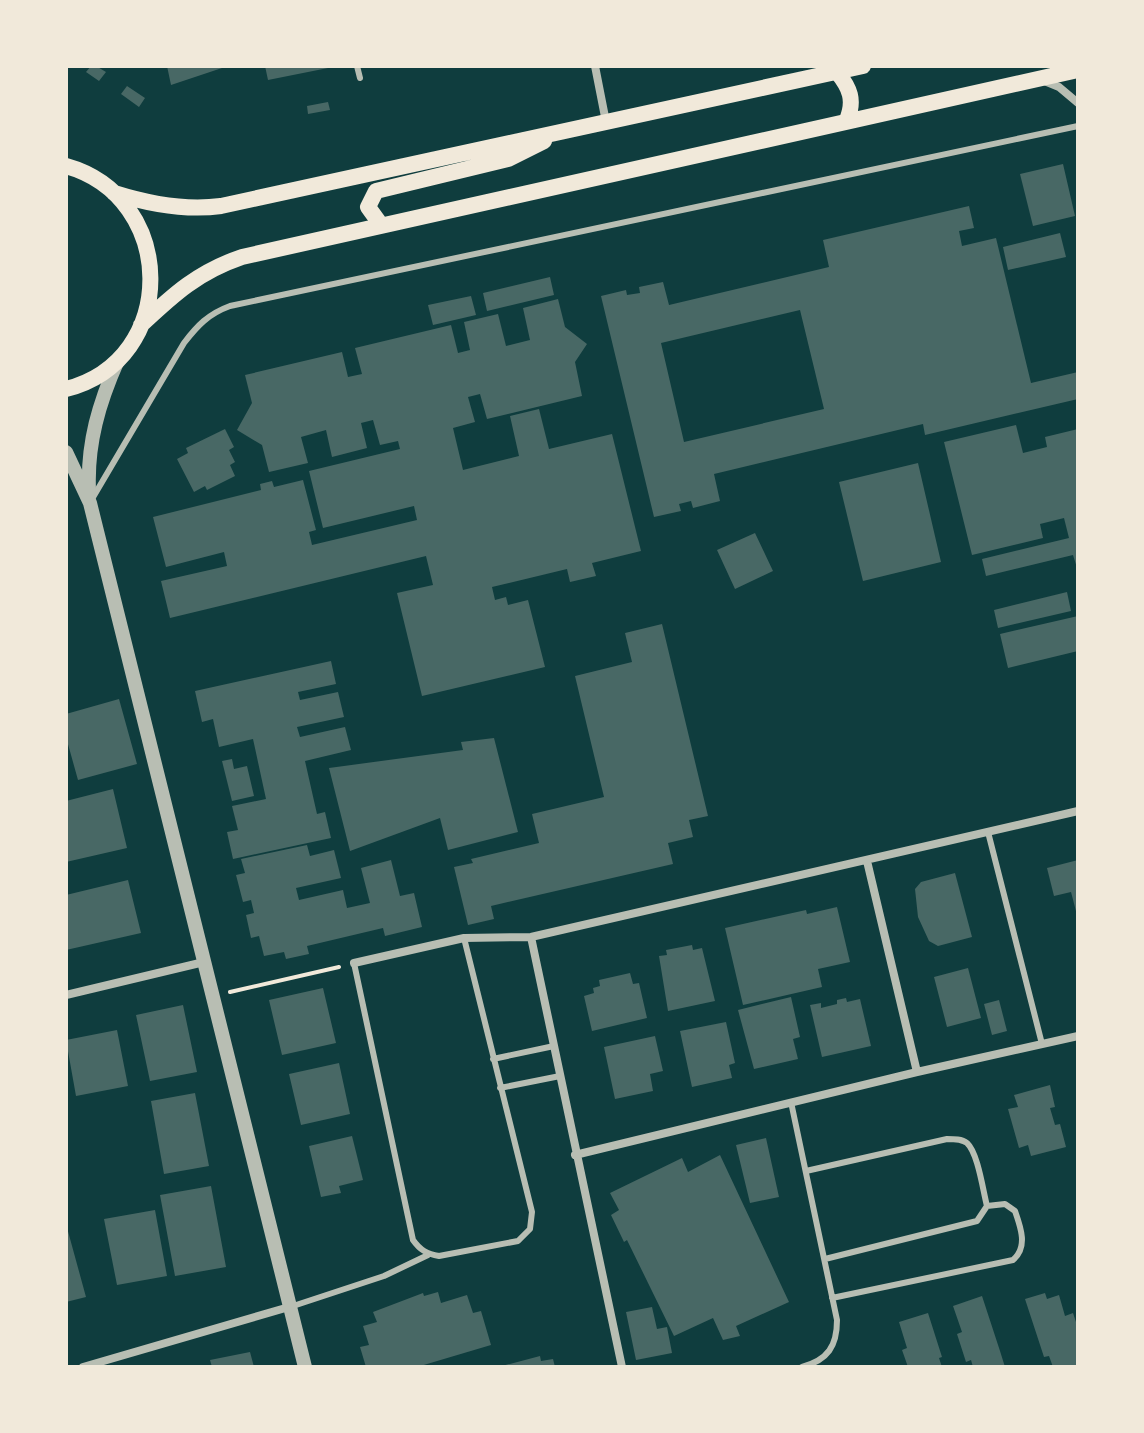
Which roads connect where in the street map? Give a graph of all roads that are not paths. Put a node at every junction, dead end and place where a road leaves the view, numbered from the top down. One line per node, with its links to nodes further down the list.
1 (357, 66): 6 (lane)
2 (595, 66): 10 (street)
3 (863, 66): 5 (main road)
4 (1078, 70): 7 (main road)
5 (837, 72): 9 (main road); 10 (main road)
6 (360, 78)
7 (1038, 78): 8 (street); 9 (main road)
8 (1078, 103)
9 (847, 120): 15 (main road)
10 (606, 122): 12 (main road)
11 (1078, 126): 20 (lane)
12 (567, 130): 14 (main road); 15 (main road)
13 (69, 163): 14 (main road)
14 (114, 193): 16 (main road)
15 (381, 225): 16 (main road)
16 (141, 325): 17 (main road)
17 (119, 358): 18 (main road); 20 (street)
18 (66, 389)
19 (66, 452): 20 (street)
20 (90, 503): 26 (street)
21 (1078, 811): 22 (street)
22 (988, 832): 23 (street); 30 (lane)
23 (867, 861): 24 (street); 33 (street)
24 (531, 937): 25 (street); 31 (street)
25 (464, 938): 27 (street); 32 (lane)
26 (204, 962): 28 (street); 43 (street)
27 (354, 963): 40 (lane)
28 (66, 995)
29 (1078, 1036): 30 (street)
30 (1042, 1044): 33 (street)
31 (554, 1046): 32 (lane); 34 (street)
32 (493, 1059): 35 (lane)
33 (917, 1072): 36 (street)
34 (560, 1076): 35 (lane); 37 (street)
35 (500, 1088): 40 (lane)
36 (791, 1102): 37 (street); 38 (lane)
37 (575, 1155): 47 (street)
38 (806, 1171): 39 (lane); 41 (lane)
39 (987, 1206): 41 (lane); 42 (lane)
40 (428, 1255): 43 (lane)
41 (825, 1259): 42 (lane)
42 (832, 1298): 48 (lane)
43 (289, 1307): 44 (street); 46 (street)
44 (116, 1363): 45 (street)
45 (83, 1367)
46 (305, 1367)
47 (622, 1367)
48 (802, 1367)

